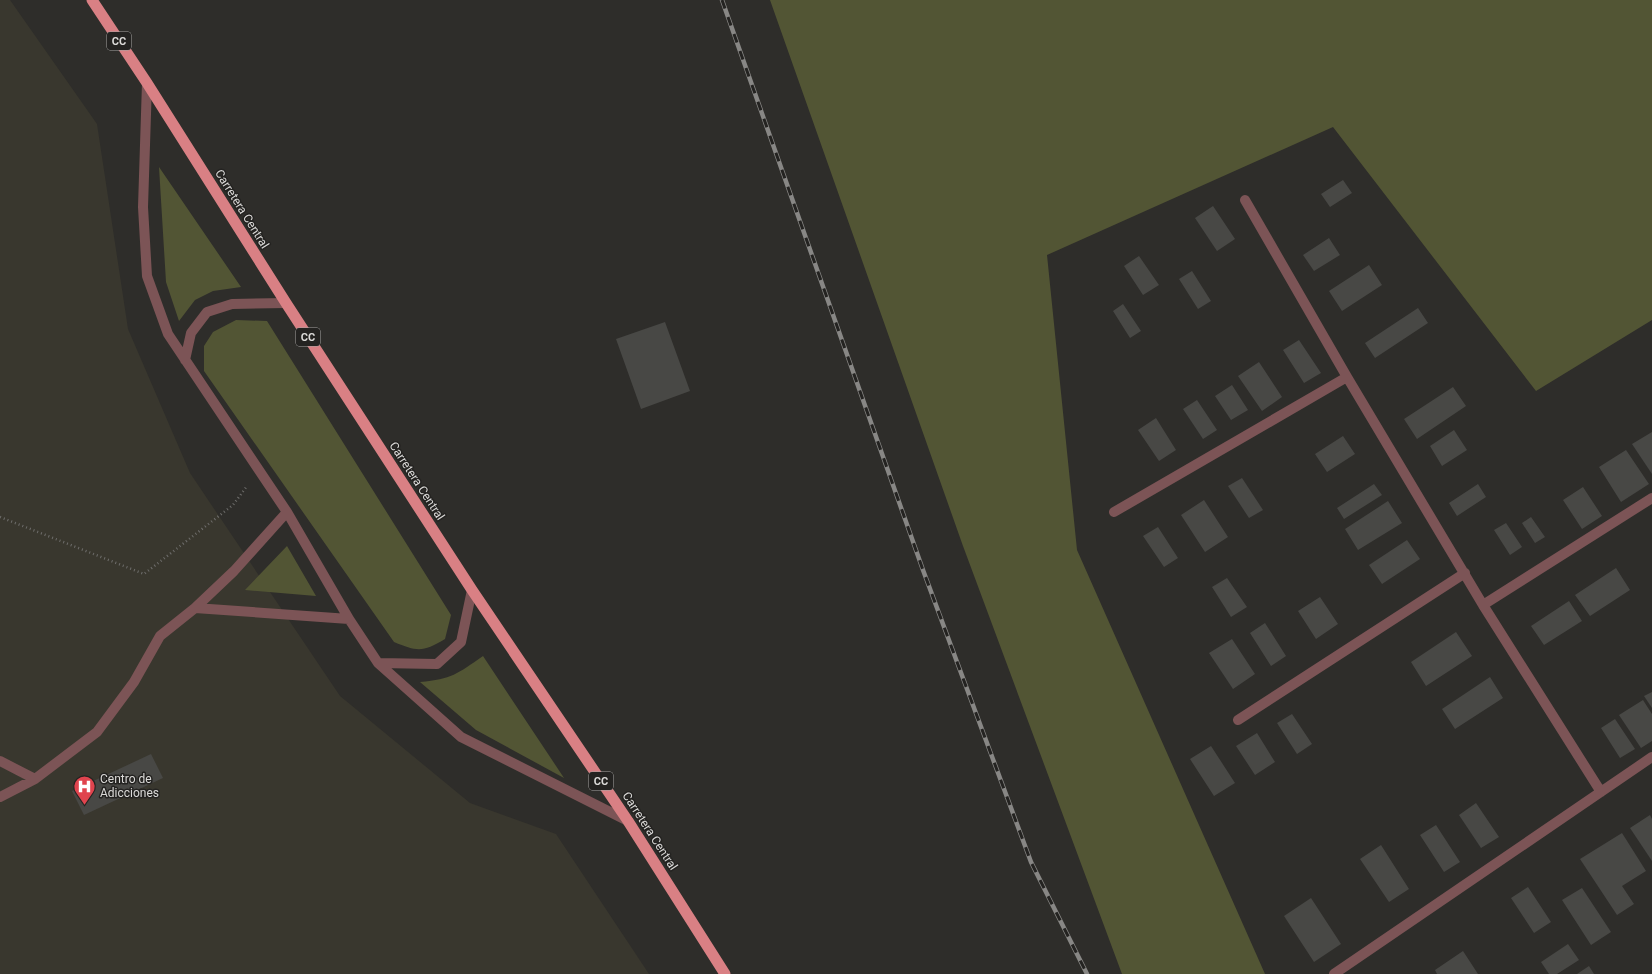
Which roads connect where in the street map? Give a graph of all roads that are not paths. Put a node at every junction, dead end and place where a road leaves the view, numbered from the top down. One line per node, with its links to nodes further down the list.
1 (92, 0): 2 (highway, Carretera Central / CC)
2 (147, 83): 4 (highway, Carretera Central / CC); 5 (street)
3 (1245, 200): 6 (street)
4 (286, 303): 5 (street); 11 (highway, Carretera Central / CC)
5 (185, 360): 8 (street)
6 (1347, 377): 9 (street); 10 (street)
7 (1652, 498): 12 (street)
8 (287, 512): 13 (street); 14 (street)
9 (1114, 512)
10 (1465, 573): 12 (street); 16 (street)
11 (472, 590): 15 (street); 22 (highway, Carretera Central / CC)
12 (1484, 605): 20 (street)
13 (196, 608): 14 (street); 19 (street)
14 (349, 619): 15 (street)
15 (378, 663): 22 (street)
16 (1238, 720)
17 (1652, 757): 20 (street)
18 (0, 761): 19 (street)
19 (36, 779): 21 (street)
20 (1601, 792): 24 (street)
21 (0, 798)
22 (628, 821): 23 (highway, Carretera Central / CC)
23 (726, 974)
24 (1334, 974)

